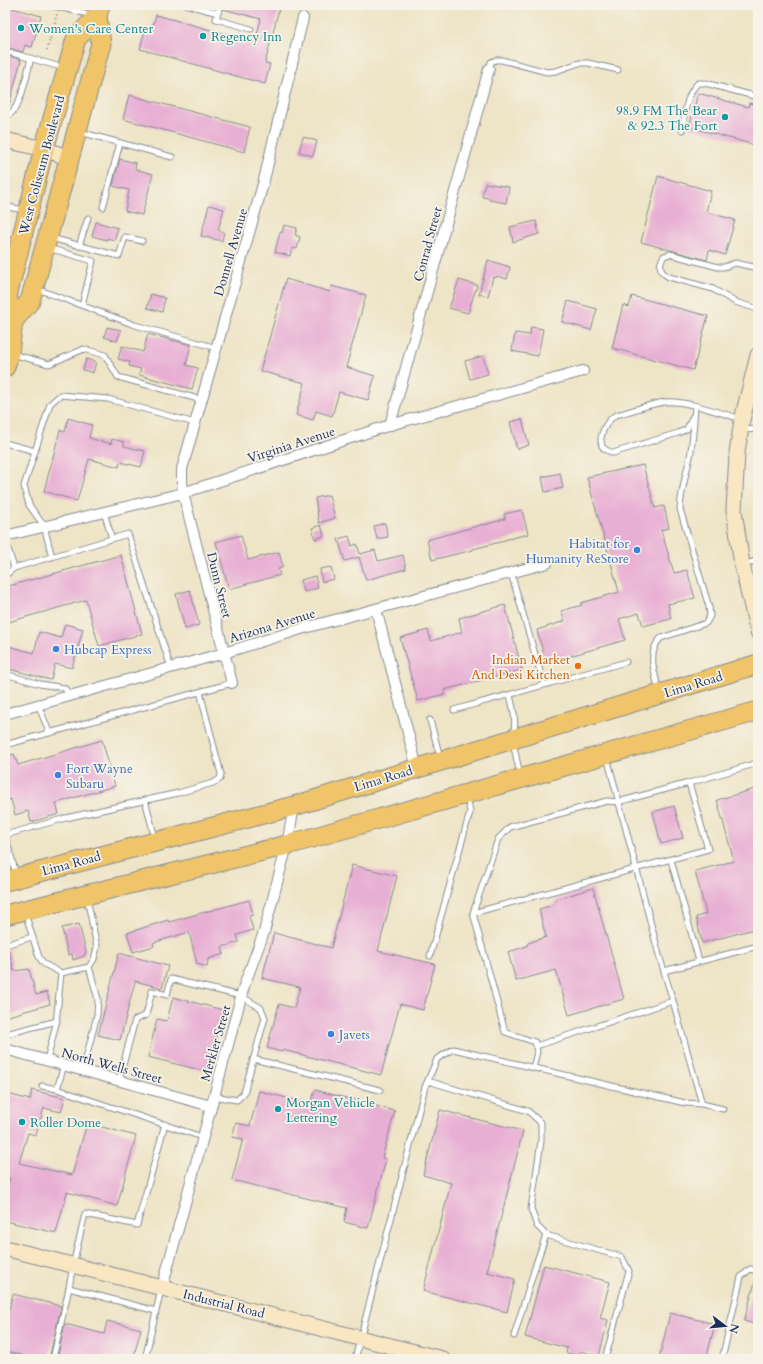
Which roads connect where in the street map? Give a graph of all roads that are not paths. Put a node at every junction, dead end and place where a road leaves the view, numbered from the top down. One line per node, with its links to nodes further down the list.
1 (50, 5): 4 (lane)
2 (188, 5): 5 (lane)
3 (220, 5): 5 (lane)
4 (98, 10): 10 (highway, West Coliseum Boulevard); 16 (highway, West Coliseum Boulevard)
5 (218, 13): 7 (lane)
6 (303, 18): 34 (street, Donnell Avenue)
7 (250, 29)
8 (5, 51): 9 (lane)
9 (31, 58): 10 (lane); 14 (lane)
10 (67, 69): 19 (highway, West Coliseum Boulevard)
11 (489, 69): 12 (lane); 41 (street, Conrad Street)
12 (618, 70)
13 (758, 97): 15 (lane)
14 (5, 117)
15 (682, 130)
16 (77, 132): 18 (lane); 21 (highway, West Coliseum Boulevard)
17 (5, 140): 19 (street)
18 (120, 143): 20 (lane); 22 (lane)
19 (44, 149): 21 (street); 24 (highway, West Coliseum Boulevard)
20 (172, 157)
21 (70, 158): 27 (highway, West Coliseum Boulevard)
22 (103, 207)
23 (5, 208): 24 (lane)
24 (29, 211): 33 (highway, West Coliseum Boulevard)
25 (88, 218): 28 (lane)
26 (142, 241): 28 (lane)
27 (46, 242): 28 (lane); 30 (highway, West Coliseum Boulevard); 31 (lane)
28 (80, 246)
29 (758, 268): 32 (lane)
30 (34, 288): 31 (lane); 33 (highway, West Coliseum Boulevard)
31 (82, 305): 34 (lane)
32 (758, 310)
33 (13, 321): 36 (highway, West Coliseum Boulevard)
34 (217, 348): 38 (street, Donnell Avenue)
35 (758, 354): 42 (street)
36 (7, 360): 38 (lane)
37 (583, 371): 41 (street, Virginia Avenue)
38 (202, 400): 40 (street, Donnell Avenue)
39 (695, 406): 39 (lane); 42 (lane); 69 (lane)
40 (195, 423): 45 (lane); 46 (street, Donnell Avenue)
41 (390, 425): 46 (street, Virginia Avenue)
42 (741, 425): 43 (lane); 55 (street)
43 (758, 429)
44 (5, 443): 45 (lane)
45 (35, 451): 48 (lane)
46 (183, 493): 47 (street, Virginia Avenue); 61 (street, Dunn Street)
47 (104, 512): 48 (street, Virginia Avenue); 51 (lane)
48 (44, 526): 49 (street, Virginia Avenue); 52 (lane)
49 (5, 536)
50 (5, 539): 56 (lane)
51 (112, 539): 52 (lane); 64 (lane)
52 (52, 557): 56 (lane)
53 (758, 560): 55 (lane)
54 (547, 563): 57 (street, Arizona Avenue)
55 (742, 565): 60 (street)
56 (14, 568): 58 (lane)
57 (511, 572): 59 (street, Arizona Avenue); 67 (lane)
58 (5, 576)
59 (376, 609): 61 (street, Arizona Avenue); 83 (street)
60 (758, 632)
61 (224, 653): 64 (street, Arizona Avenue); 66 (street, Dunn Street)
62 (626, 662): 67 (lane)
63 (758, 664): 69 (highway, Lima Road)
64 (171, 668): 71 (street, Arizona Avenue)
65 (5, 674): 71 (lane)
66 (232, 683): 68 (lane)
67 (544, 685): 70 (lane)
68 (200, 692): 77 (lane); 87 (lane)
69 (660, 694): 78 (highway, Lima Road)
70 (510, 695): 73 (lane); 78 (lane)
71 (71, 696): 72 (street, Arizona Avenue)
72 (38, 704): 75 (street, Arizona Avenue); 77 (lane)
73 (454, 710)
74 (758, 710): 80 (highway)
75 (5, 714)
76 (430, 720): 81 (lane)
77 (49, 732): 79 (lane)
78 (512, 739): 81 (highway, Lima Road); 84 (lane)
79 (5, 745)
80 (606, 754): 84 (highway); 88 (lane)
81 (441, 760): 83 (highway, Lima Road)
82 (758, 763): 85 (lane)
83 (416, 768): 89 (highway, Lima Road)
84 (521, 778): 86 (highway)
85 (690, 783): 88 (lane); 93 (lane)
86 (466, 794): 92 (highway); 103 (lane)
87 (145, 800): 90 (lane); 91 (lane)
88 (618, 802): 94 (lane); 98 (lane)
89 (294, 806): 91 (highway, Lima Road); 92 (street, Merkler Street)
90 (5, 835): 95 (lane)
91 (156, 841): 95 (highway, Lima Road)
92 (287, 845): 96 (highway); 108 (street, Merkler Street)
93 (671, 860): 94 (lane); 104 (lane)
94 (636, 869): 98 (lane); 106 (lane)
95 (11, 879)
96 (87, 895): 97 (highway); 105 (lane)
97 (24, 910): 99 (highway); 100 (lane)
98 (473, 913): 112 (lane)
99 (5, 915)
100 (32, 937): 101 (lane); 107 (lane)
101 (5, 946)
102 (758, 946): 104 (lane)
103 (430, 956)
104 (699, 962): 106 (lane)
105 (89, 967): 107 (lane); 118 (lane)
106 (664, 971): 109 (lane)
107 (62, 973): 110 (lane)
108 (241, 996): 114 (lane); 119 (lane); 124 (street, Merkler Street)
109 (673, 1001): 112 (lane); 125 (lane)
110 (57, 1021): 111 (lane); 115 (lane)
111 (5, 1045)
112 (536, 1046): 117 (lane)
113 (5, 1049): 115 (street, North Wells Street)
114 (253, 1059): 123 (lane); 124 (lane)
115 (47, 1060): 116 (street, North Wells Street)
116 (64, 1065): 118 (street, North Wells Street); 122 (lane)
117 (533, 1068): 120 (lane); 125 (lane)
118 (83, 1070): 119 (street, North Wells Street)
119 (119, 1080): 124 (street, North Wells Street)
120 (428, 1081): 129 (lane); 137 (lane)
121 (42, 1086): 122 (lane)
122 (57, 1089): 127 (lane)
123 (380, 1090)
124 (212, 1101): 128 (street, Merkler Street)
125 (702, 1104): 126 (lane)
126 (723, 1109)
127 (165, 1124): 128 (lane); 131 (lane)
128 (202, 1137): 134 (street, Merkler Street)
129 (546, 1235): 136 (lane); 142 (lane)
130 (5, 1248): 131 (street, Industrial Road)
131 (73, 1265): 133 (lane); 134 (street, Industrial Road)
132 (758, 1271): 143 (lane)
133 (69, 1288): 135 (lane); 138 (lane)
134 (162, 1288): 135 (lane); 137 (street, Industrial Road)
135 (156, 1311): 139 (lane)
136 (514, 1336)
137 (360, 1338): 140 (lane); 141 (street, Industrial Road)
138 (53, 1359)
139 (145, 1359)
140 (355, 1359)
141 (442, 1359)
142 (606, 1359)
143 (722, 1359)

